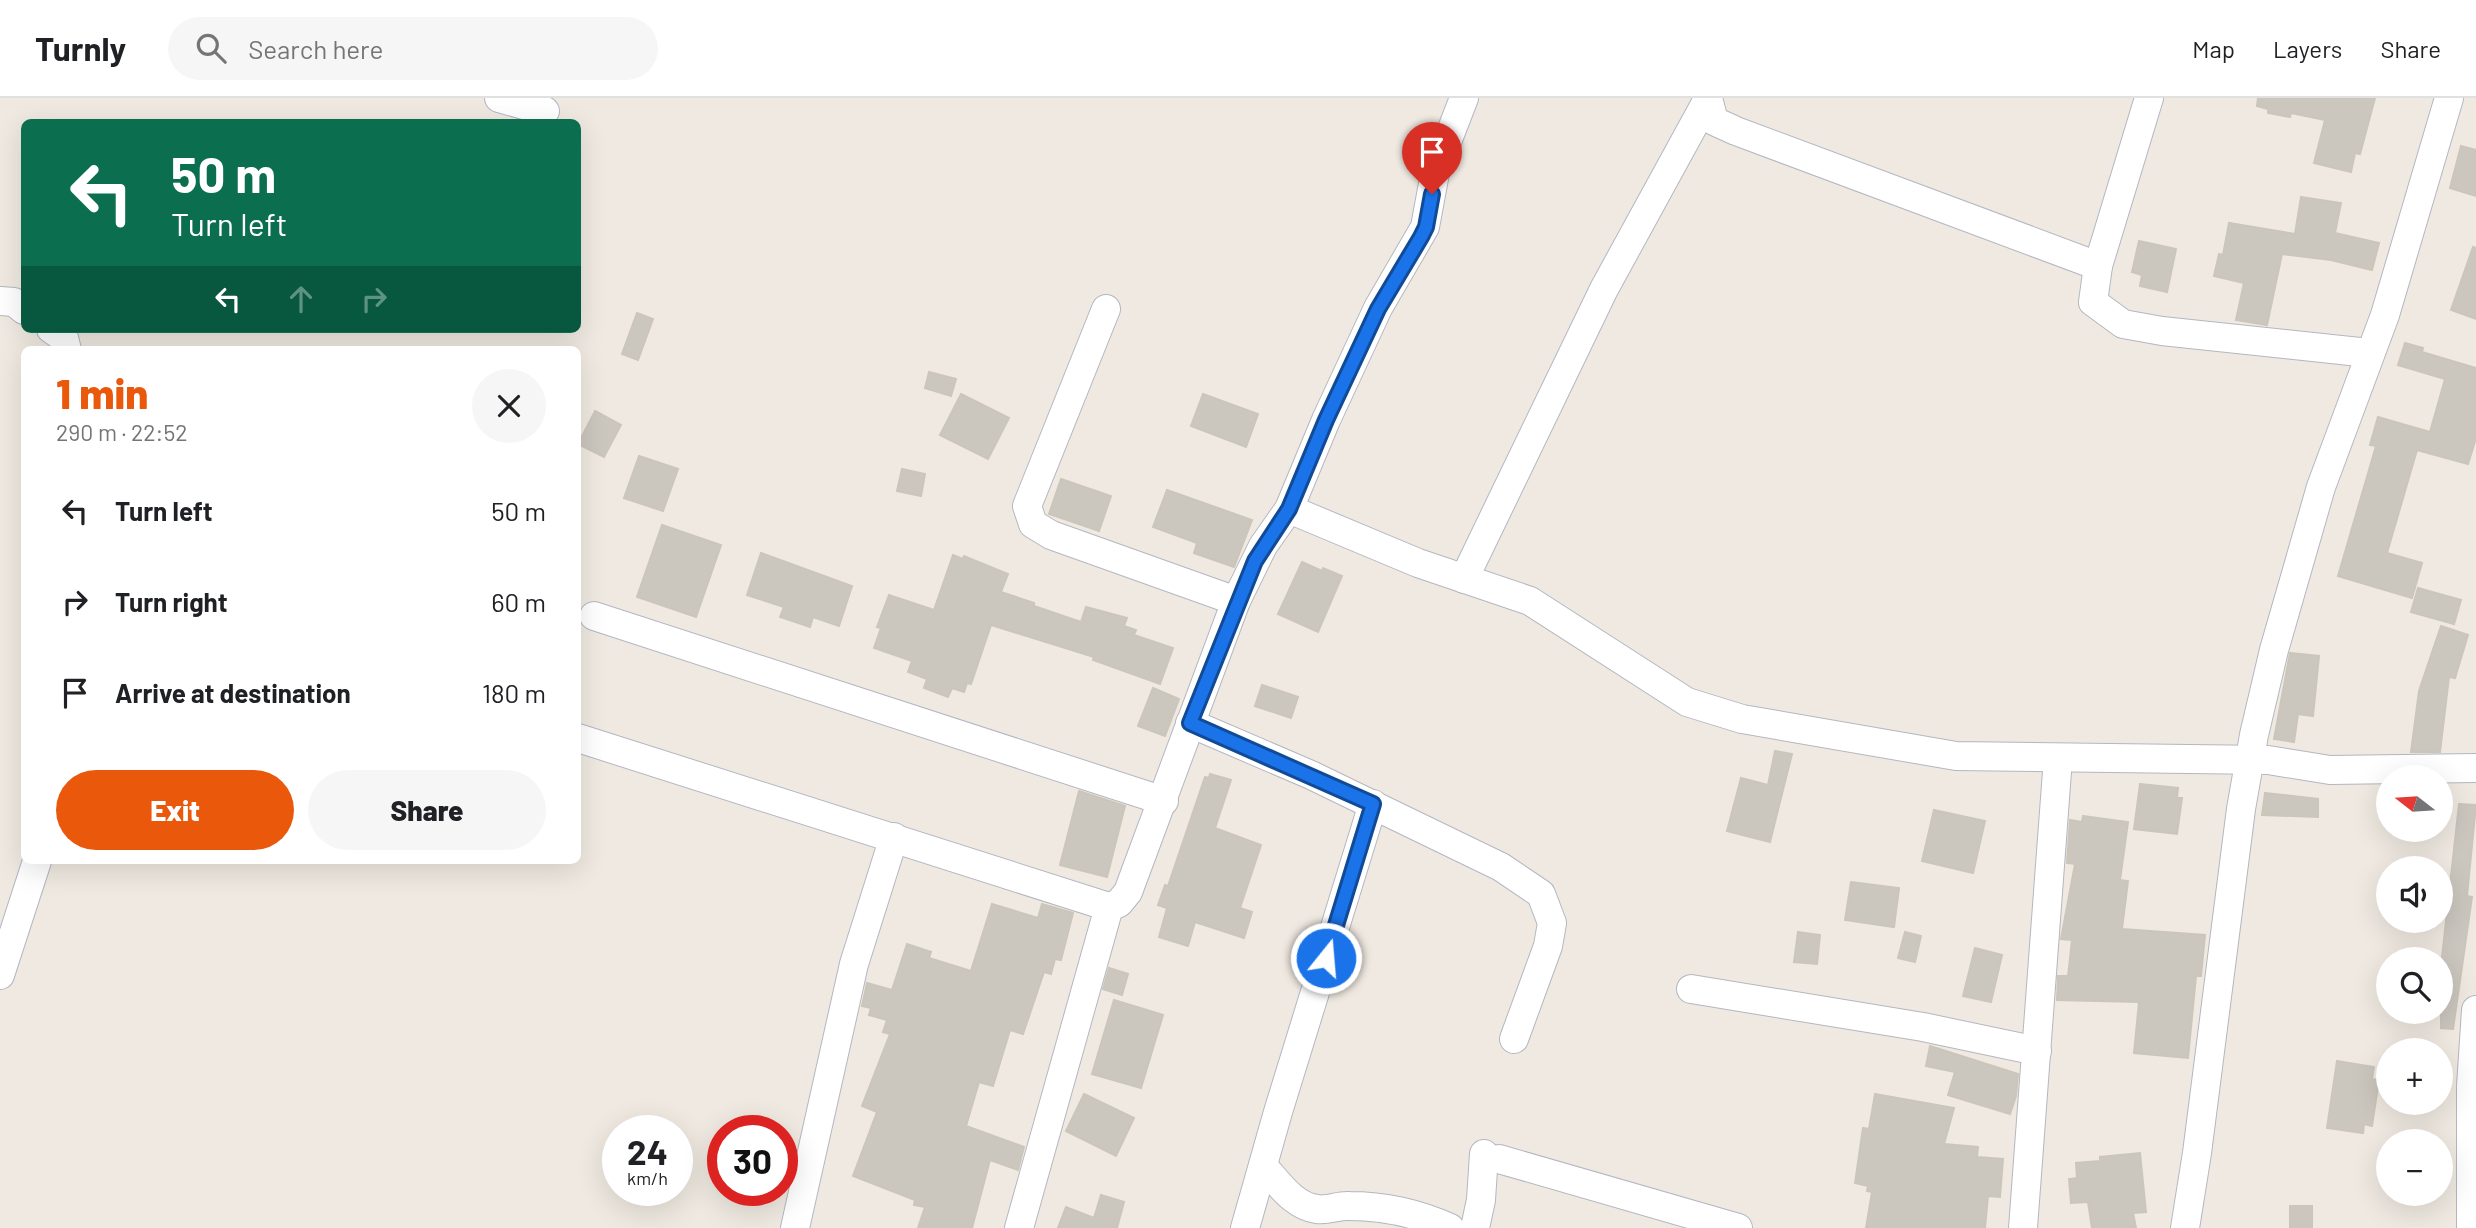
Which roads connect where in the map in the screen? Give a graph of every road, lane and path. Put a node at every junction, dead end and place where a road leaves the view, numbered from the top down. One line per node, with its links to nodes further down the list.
1 (499, 98): 6 (street)
2 (1464, 98): 12 (street)
3 (1708, 98): 7 (street); 13 (street)
4 (2149, 98): 7 (street)
5 (2449, 98): 11 (street)
6 (545, 111)
7 (2098, 266): 11 (street)
8 (0, 301): 9 (street)
9 (21, 308)
10 (1106, 309): 14 (street)
11 (2369, 353): 19 (street)
12 (1289, 509): 13 (street); 14 (street)
13 (1464, 579): 18 (street)
14 (1236, 601): 16 (street)
15 (594, 616): 21 (street)
16 (1190, 723): 21 (street); 22 (street)
17 (581, 739): 23 (street)
18 (2058, 758): 19 (street); 30 (street)
19 (2249, 760): 20 (street); 40 (street)
20 (2476, 768)
21 (1164, 801): 25 (street)
22 (1373, 804): 29 (street); 32 (street)
23 (894, 836): 25 (street); 33 (street)
24 (36, 864): 26 (street)
25 (1110, 907): 34 (street)
26 (0, 975)
27 (1690, 989): 30 (street)
28 (2476, 1010): 31 (street)
29 (1514, 1039)
30 (2037, 1051): 39 (street)
31 (2474, 1108): 41 (street)
32 (1263, 1166): 35 (street); 36 (street)
33 (795, 1228)
34 (1019, 1228)
35 (1245, 1228)
36 (1450, 1228)
37 (1475, 1228): 38 (street)
38 (1738, 1228)
39 (2023, 1228)
40 (2185, 1228)
41 (2471, 1228)

